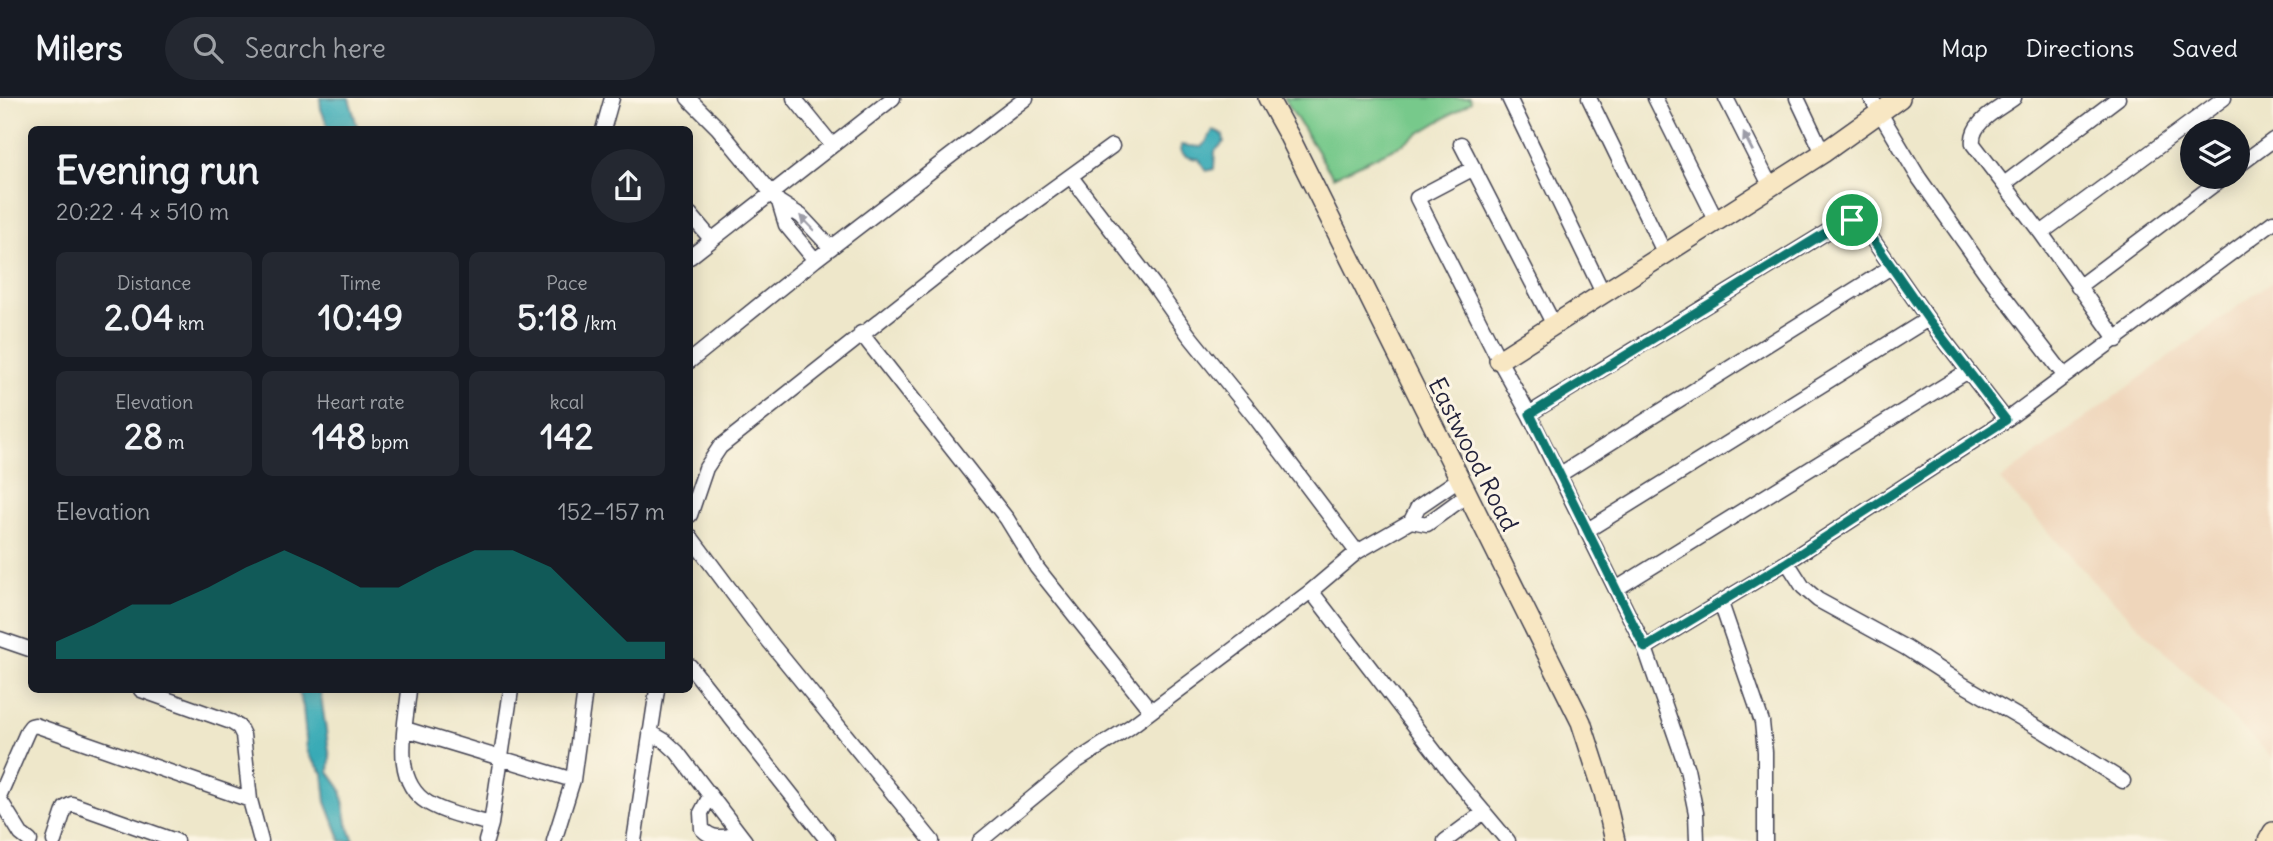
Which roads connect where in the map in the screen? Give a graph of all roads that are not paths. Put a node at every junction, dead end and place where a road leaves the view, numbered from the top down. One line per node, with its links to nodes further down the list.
1 (612, 98): 17 (street)
2 (688, 98): 29 (street)
3 (794, 98): 20 (street)
4 (893, 98): 20 (street)
5 (1026, 98): 35 (street)
6 (1268, 98): 53 (main road, Eastwood Road)
7 (1509, 98): 41 (street)
8 (1589, 98): 37 (street)
9 (1654, 98): 31 (street)
10 (1726, 98): 27 (street, one-way to 10)
11 (1797, 98): 22 (street)
12 (1900, 98): 16 (main road)
13 (2014, 98): 26 (street)
14 (2118, 98): 26 (street)
15 (2224, 98): 33 (street)
16 (1875, 106): 22 (main road); 49 (street)
17 (606, 126)
18 (2273, 140): 23 (street)
19 (1461, 144): 24 (street)
20 (832, 145): 29 (street)
21 (1112, 146): 25 (street)
22 (1824, 153): 27 (main road)
23 (2250, 157)
24 (1474, 168): 43 (street); 47 (street)
25 (1071, 177): 44 (street); 57 (street)
26 (2004, 184): 33 (street)
27 (1770, 185): 31 (main road)
28 (2208, 189): 40 (street)
29 (776, 198): 34 (street); 35 (street, one-way to 29); 38 (street)
30 (693, 218): 34 (street)
31 (1716, 220): 37 (main road)
32 (2273, 222): 45 (street)
33 (2041, 233): 40 (street)
34 (711, 239): 36 (street)
35 (831, 248): 38 (street)
36 (693, 254)
37 (1665, 254): 41 (main road)
38 (815, 260): 46 (street)
39 (1891, 267): 42 (street); 50 (street); 52 (street)
40 (2078, 286): 45 (street)
41 (1603, 293): 43 (main road)
42 (1928, 319): 48 (street); 55 (street)
43 (1554, 325): 47 (main road)
44 (862, 333): 54 (street); 71 (street)
45 (2117, 340): 49 (street)
46 (693, 359)
47 (1499, 360): 50 (street)
48 (1968, 371): 51 (street); 59 (street)
49 (2064, 375): 51 (street)
50 (1530, 414): 52 (street)
51 (2006, 420): 58 (street)
52 (1559, 475): 55 (street)
53 (1463, 487): 57 (street); 97 (main road, Eastwood Road)
54 (693, 506)
55 (1586, 531): 59 (street)
56 (693, 540): 93 (street)
57 (1357, 552): 60 (street)
58 (1787, 562): 61 (street); 76 (street)
59 (1616, 589): 63 (street)
60 (1311, 591): 71 (street); 81 (street)
61 (1721, 603): 63 (street); 99 (street)
62 (0, 639): 64 (street)
63 (1645, 648): 98 (street)
64 (28, 649)
65 (693, 670): 92 (street)
66 (149, 693): 80 (street)
67 (409, 693): 72 (street)
68 (511, 693): 74 (street)
69 (586, 693): 75 (street)
70 (656, 693): 73 (street)
71 (1151, 711): 94 (street)
72 (405, 729): 74 (street); 82 (street)
73 (650, 732): 78 (street); 91 (street)
74 (503, 758): 75 (street); 82 (street)
75 (573, 780): 90 (street)
76 (2123, 781)
77 (0, 794): 80 (street)
78 (710, 796): 84 (street); 84 (street)
79 (0, 800): 85 (street)
80 (250, 800): 88 (street)
81 (1484, 812): 95 (street); 96 (street)
82 (491, 824): 89 (street)
83 (2273, 832): 100 (main road)
84 (742, 837)
85 (30, 841)
86 (54, 841): 87 (street)
87 (176, 841)
88 (261, 841)
89 (486, 841)
90 (554, 841)
91 (635, 841)
92 (828, 841)
93 (932, 841)
94 (980, 841)
95 (1445, 841)
96 (1508, 841)
97 (1615, 841)
98 (1697, 841)
99 (1765, 841)
100 (2268, 841)

